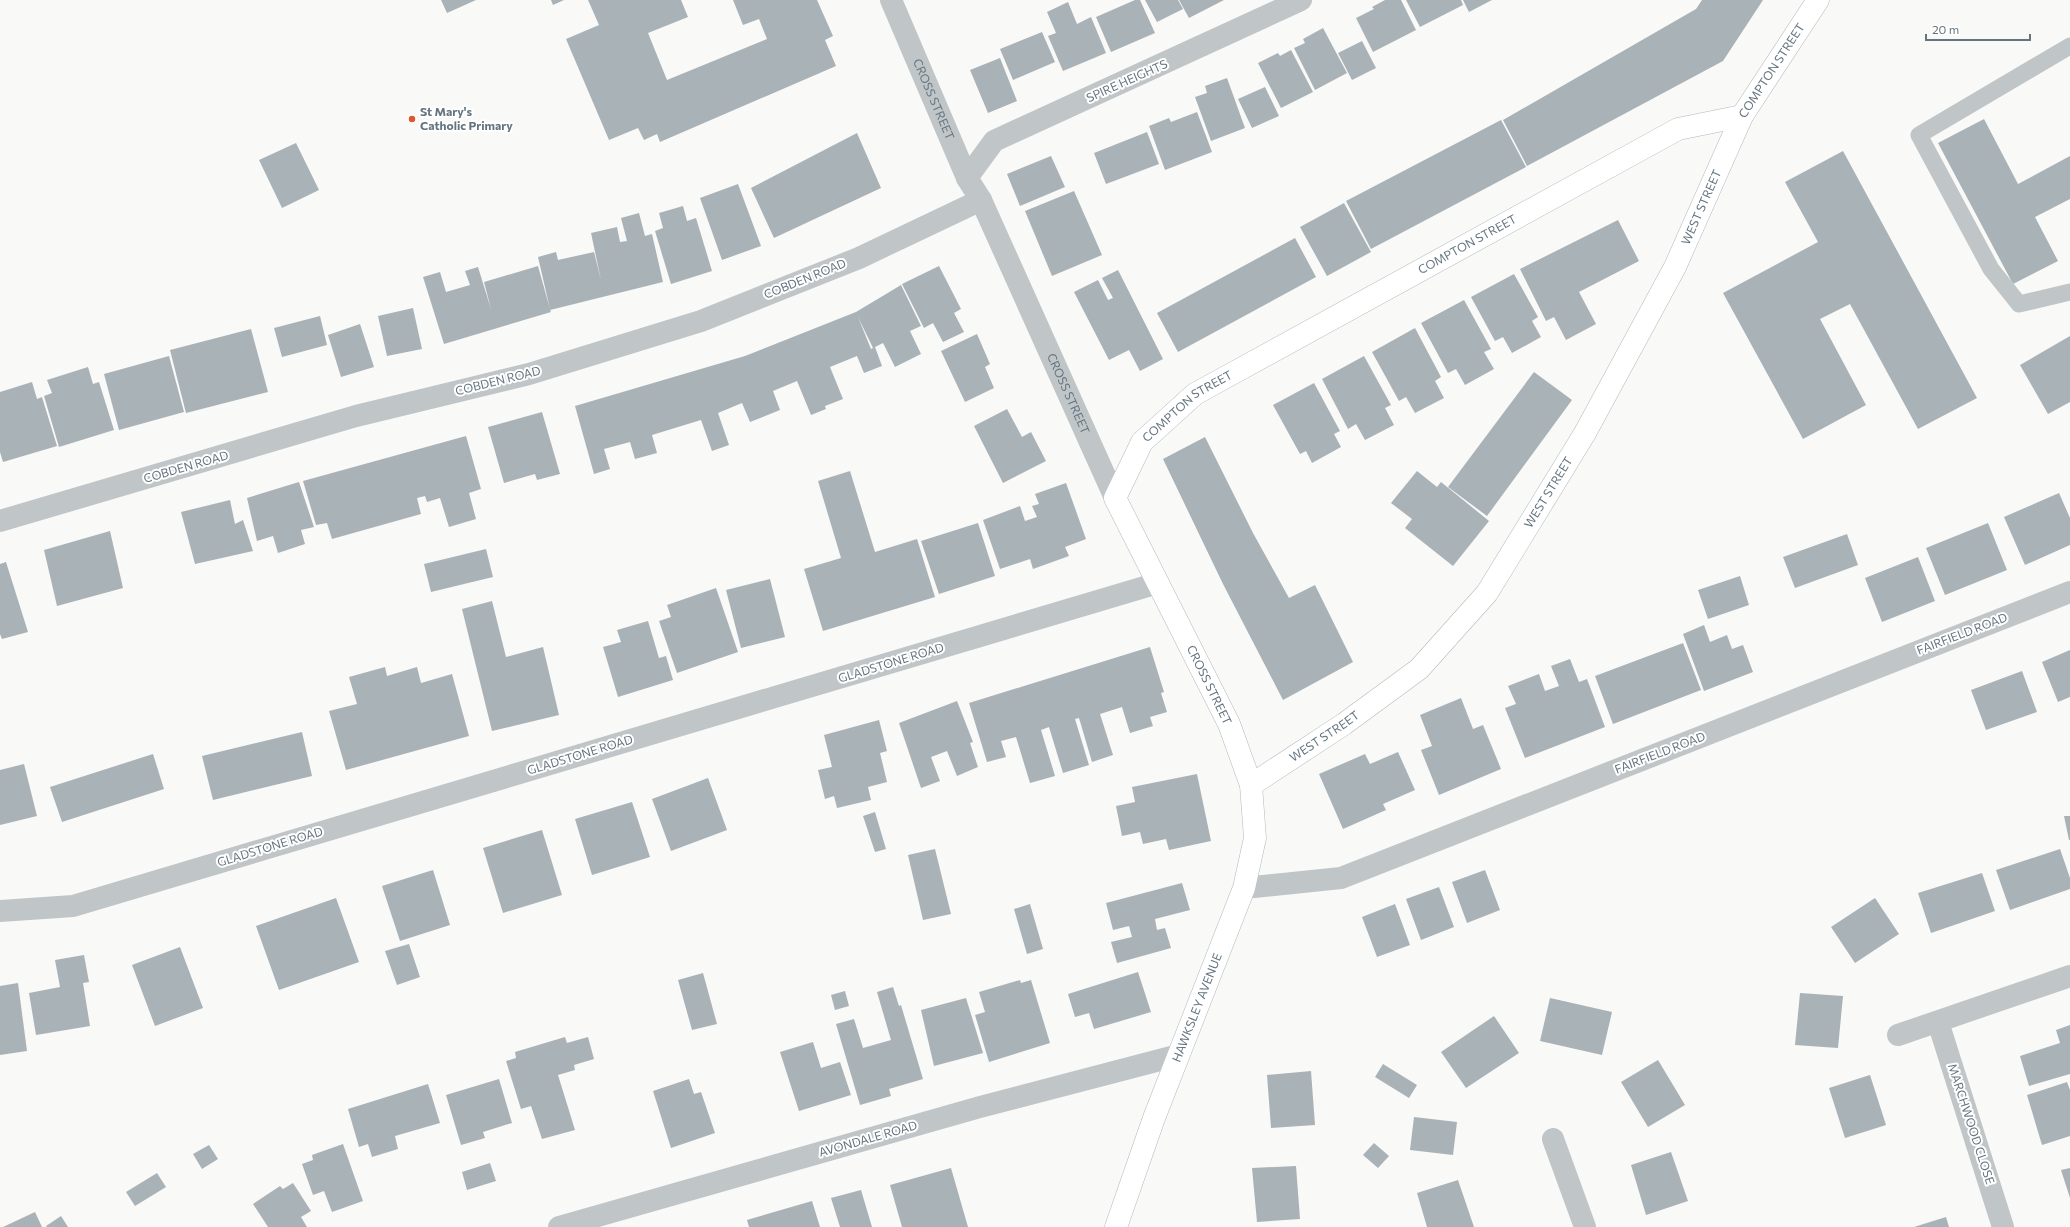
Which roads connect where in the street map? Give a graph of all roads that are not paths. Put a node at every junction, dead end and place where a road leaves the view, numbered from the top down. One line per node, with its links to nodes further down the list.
1 (891, 0): 6 (street, CROSS STREET)
2 (1301, 0): 6 (street, SPIRE HEIGHTS)
3 (1818, 0): 5 (street, COMPTON STREET)
4 (2070, 46): 8 (lane)
5 (1742, 116): 9 (street, COMPTON STREET); 13 (street, WEST STREET)
6 (967, 178): 7 (street, CROSS STREET)
7 (981, 200): 9 (street, CROSS STREET); 10 (street, COBDEN ROAD)
8 (2070, 292)
9 (1115, 498): 11 (street, CROSS STREET)
10 (0, 521)
11 (1158, 583): 13 (street, CROSS STREET); 15 (street, GLADSTONE ROAD)
12 (2070, 592): 14 (street, FAIRFIELD ROAD)
13 (1251, 785): 14 (street, HAWKSLEY AVENUE)
14 (1244, 888): 19 (street, HAWKSLEY AVENUE)
15 (0, 911)
16 (2070, 976): 17 (street)
17 (1938, 1022): 18 (street); 24 (street, MARCHWOOD CLOSE)
18 (1898, 1034)
19 (1179, 1055): 21 (street, AVONDALE ROAD); 22 (street, HAWKSLEY AVENUE)
20 (1552, 1139): 23 (street)
21 (559, 1227)
22 (1116, 1227)
23 (1585, 1227)
24 (2003, 1227)

